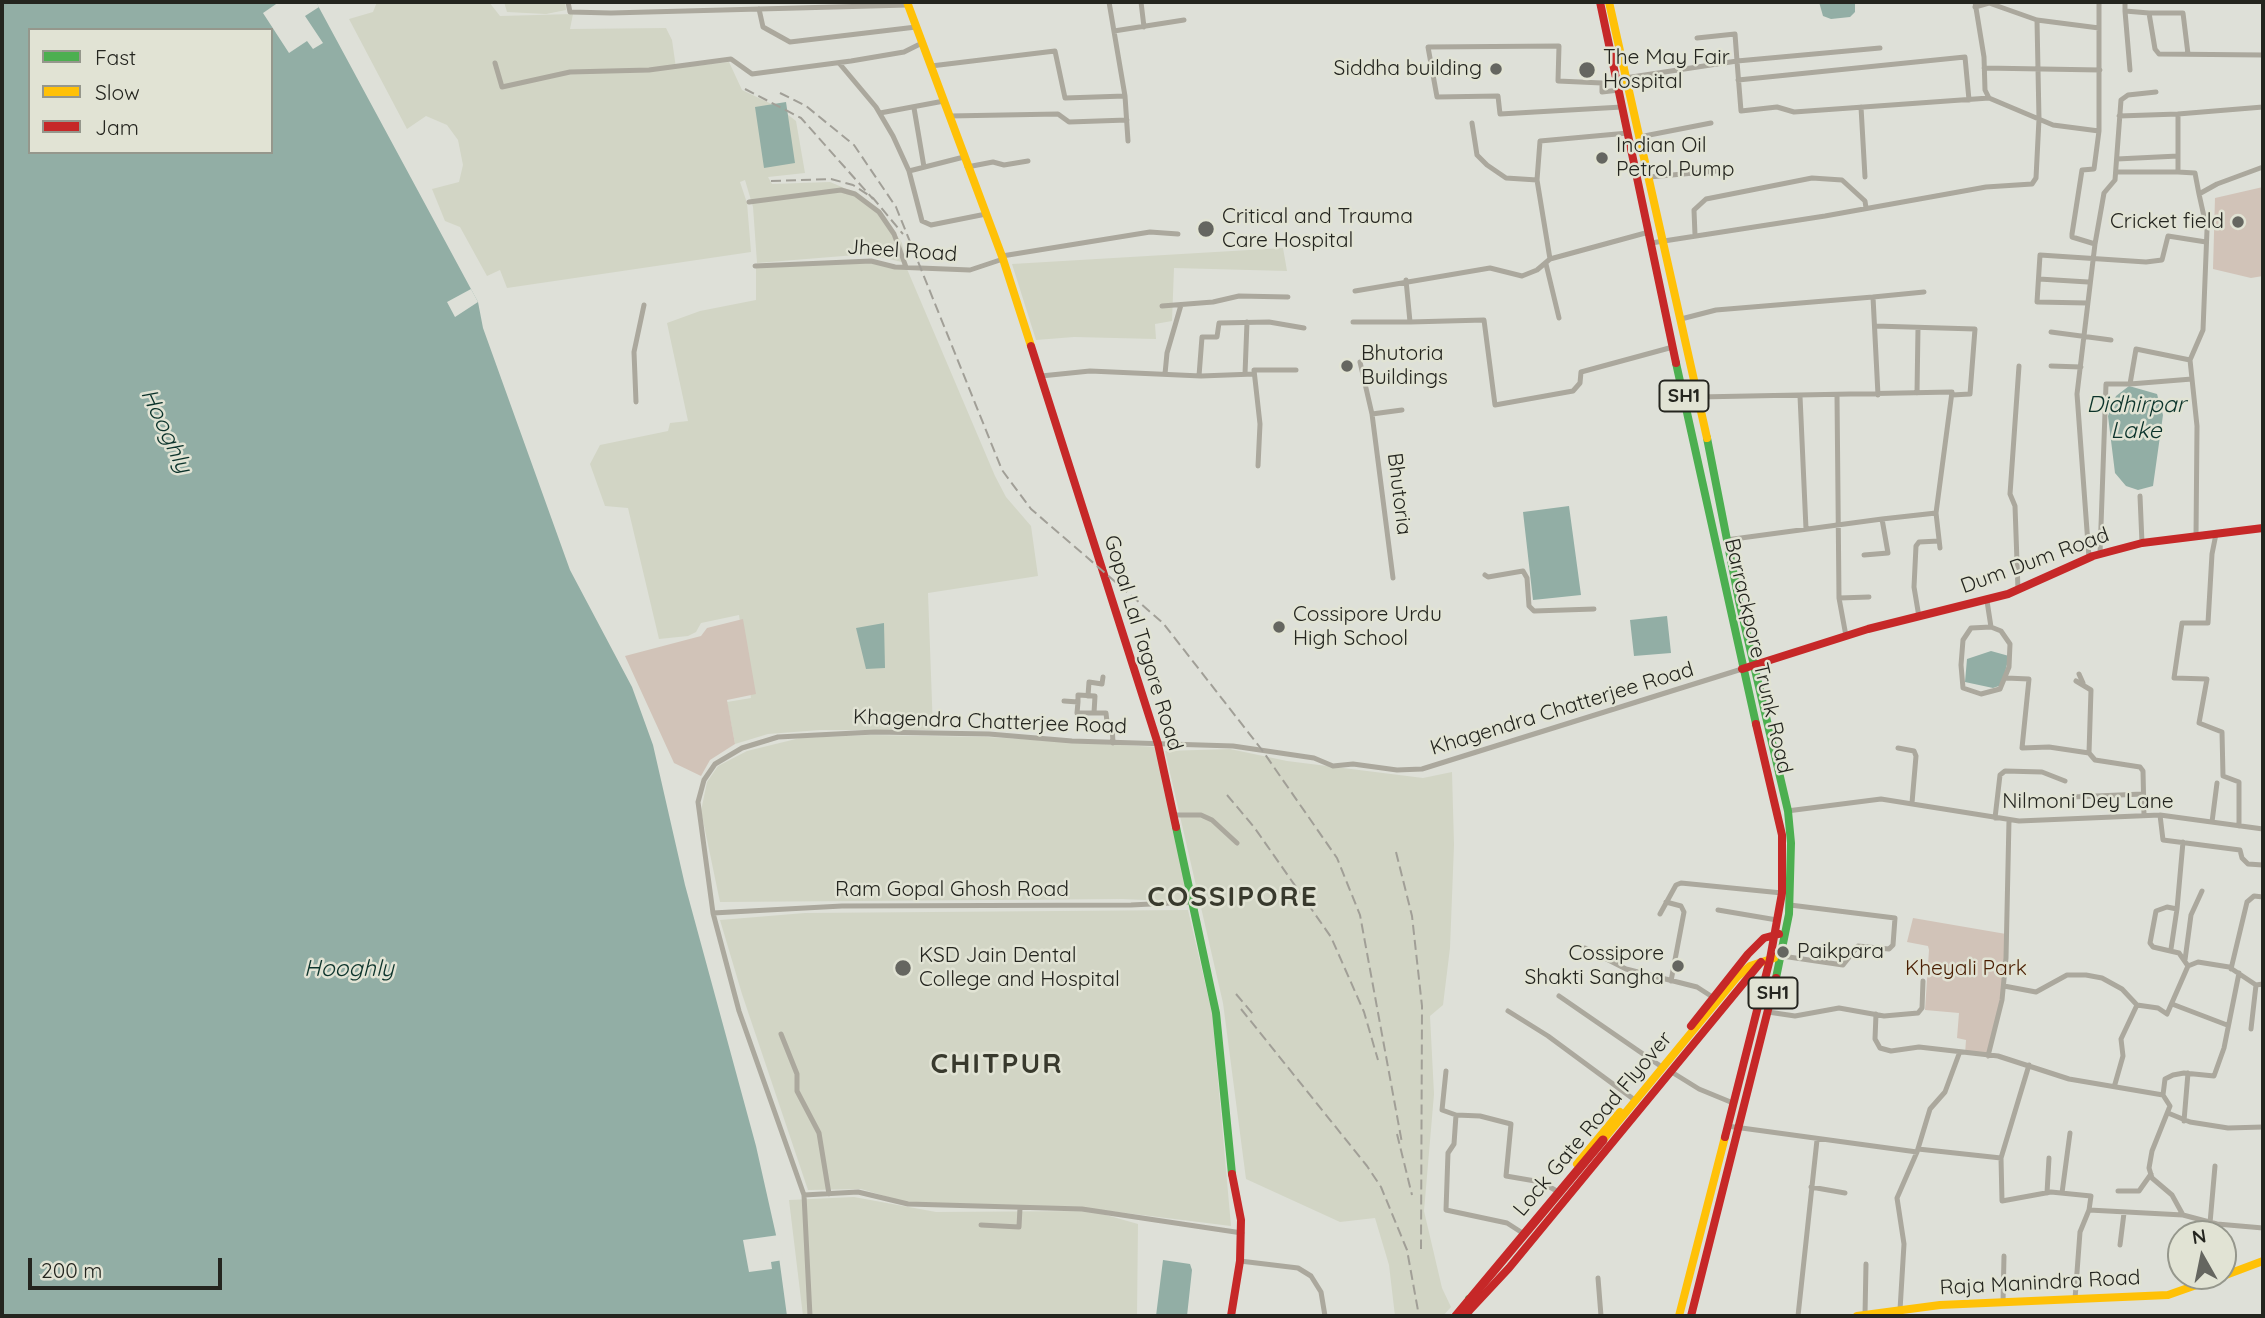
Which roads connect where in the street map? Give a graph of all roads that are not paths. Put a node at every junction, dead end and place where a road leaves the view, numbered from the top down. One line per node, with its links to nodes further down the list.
1 (568, 2): 12 (street)
2 (1109, 2): 20 (street)
3 (1141, 2): 18 (street)
4 (1600, 2): 36 (main road, Barrackpore Trunk Road / SH1)
5 (1609, 2): 34 (main road, Barrackpore Trunk Road / SH1)
6 (2099, 2): 19 (street)
7 (2125, 2): 13 (street)
8 (908, 3): 9 (street); 17 (main road, Gopal Lal Tagore Road)
9 (846, 4): 11 (street)
10 (1975, 4): 16 (street); 30 (street)
11 (810, 5): 12 (street)
12 (759, 9): 17 (street)
13 (2125, 11): 14 (street); 33 (street)
14 (2149, 13): 24 (street); 24 (street)
15 (1184, 20): 18 (street)
16 (2037, 20): 19 (street); 31 (street)
17 (916, 27): 22 (main road, Gopal Lal Tagore Road)
18 (1144, 27): 20 (street)
19 (2099, 28): 32 (street)
20 (1114, 31): 38 (street)
21 (1697, 38): 26 (street)
22 (922, 43): 28 (street); 29 (main road, Gopal Lal Tagore Road)
23 (1880, 48): 26 (street)
24 (2188, 54): 25 (street)
25 (2263, 55)
26 (1737, 61): 34 (street); 35 (street)
27 (495, 63): 28 (street)
28 (839, 63): 46 (street)
29 (931, 66): 38 (street); 41 (main road, Gopal Lal Tagore Road)
30 (1984, 68): 31 (street); 39 (street)
31 (2037, 68): 32 (street); 50 (street)
32 (2100, 70): 54 (street)
33 (2130, 70)
34 (1627, 77): 36 (street); 56 (main road, Barrackpore Trunk Road / SH1)
35 (1738, 80): 40 (street); 43 (street)
36 (1618, 88): 42 (main road, Barrackpore Trunk Road / SH1); 42 (street)
37 (2156, 92): 49 (street)
38 (1125, 96): 51 (street)
39 (1989, 98): 40 (street); 50 (street)
40 (1969, 100): 43 (street)
41 (944, 101): 45 (street); 48 (main road, Gopal Lal Tagore Road)
42 (1622, 107): 55 (main road, Barrackpore Trunk Road / SH1)
43 (1861, 107): 70 (street)
44 (2263, 107): 47 (street)
45 (914, 108): 46 (street); 62 (street)
46 (880, 113): 65 (street)
47 (2178, 114): 49 (street); 59 (street)
48 (949, 116): 51 (street); 58 (main road, Gopal Lal Tagore Road)
49 (2119, 116): 60 (street)
50 (2039, 119): 54 (street); 74 (street)
51 (1127, 120): 57 (street)
52 (1472, 123): 71 (street)
53 (1712, 123): 56 (street)
54 (2099, 131): 82 (street)
55 (1628, 133): 71 (street); 76 (main road, Barrackpore Trunk Road / SH1)
56 (1639, 137): 69 (main road, Barrackpore Trunk Road / SH1)
57 (1128, 141)
58 (964, 156): 62 (street); 63 (main road, Gopal Lal Tagore Road)
59 (2178, 156): 60 (street); 68 (street)
60 (2117, 159): 67 (street)
61 (1028, 161): 63 (street)
62 (924, 167): 65 (street)
63 (967, 167): 75 (main road, Gopal Lal Tagore Road)
64 (2263, 167): 72 (street)
65 (909, 171): 75 (street)
66 (1717, 171): 69 (street)
67 (2116, 172): 68 (street); 82 (street)
68 (2178, 172): 72 (street)
69 (1648, 177): 79 (main road, Barrackpore Trunk Road / SH1)
70 (1865, 177)
71 (1537, 180): 85 (street)
72 (2199, 194): 80 (street)
73 (749, 202): 87 (street)
74 (1866, 208): 78 (street); 78 (street)
75 (986, 215): 83 (main road, Gopal Lal Tagore Road)
76 (1648, 232): 81 (main road, Barrackpore Trunk Road / SH1); 85 (street)
77 (1178, 234): 83 (street, Jheel Road)
78 (1695, 235): 79 (street)
79 (1663, 239): 81 (street); 100 (main road, Barrackpore Trunk Road / SH1)
80 (2206, 242): 84 (street); 111 (street)
81 (1651, 243): 110 (main road, Barrackpore Trunk Road / SH1)
82 (2095, 244): 84 (street)
83 (1002, 258): 87 (street, Jheel Road); 120 (main road, Gopal Lal Tagore Road)
84 (2091, 258): 88 (street); 90 (street)
85 (1548, 261): 89 (street); 99 (street)
86 (755, 266): 87 (street, Jheel Road)
87 (906, 267)
88 (2039, 279): 90 (street); 95 (street)
89 (1406, 280): 91 (street); 103 (street)
90 (2088, 282): 95 (street)
91 (1355, 291)
92 (1924, 292): 94 (street)
93 (1288, 297): 97 (street)
94 (1873, 297): 100 (street); 104 (street)
95 (2087, 303): 108 (street)
96 (645, 305): 130 (street)
97 (1181, 305): 98 (street); 117 (street)
98 (1162, 306)
99 (1559, 318)
100 (1681, 319): 129 (main road, Barrackpore Trunk Road / SH1)
101 (1247, 322): 105 (street); 118 (street); 121 (street)
102 (1353, 322): 103 (street)
103 (1410, 322): 110 (street)
104 (1875, 326): 106 (street); 126 (street)
105 (1304, 328)
106 (1918, 328): 124 (street); 127 (street)
107 (2051, 332): 108 (street)
108 (2083, 336): 109 (street); 115 (street)
109 (2111, 340)
110 (1674, 347): 134 (main road, Barrackpore Trunk Road / SH1)
111 (2190, 360): 122 (street); 123 (street)
112 (1360, 362): 132 (street, Bhutoria)
113 (2019, 366): 151 (street)
114 (2052, 366): 115 (street)
115 (2081, 367): 148 (street)
116 (1296, 370): 119 (street)
117 (1165, 374): 120 (street); 121 (street)
118 (1245, 374): 119 (street); 121 (street)
119 (1254, 374): 135 (street)
120 (1041, 376): 171 (main road, Gopal Lal Tagore Road)
121 (1199, 376)
122 (2192, 379): 123 (street); 143 (street)
123 (2130, 384): 146 (street)
124 (1917, 393): 126 (street); 127 (street)
125 (1837, 395): 126 (street); 128 (street); 139 (street)
126 (1878, 395)
127 (1952, 395): 137 (street)
128 (1800, 396): 129 (street); 140 (street)
129 (1698, 397): 133 (main road, Barrackpore Trunk Road / SH1)
130 (636, 402)
131 (1402, 410): 132 (street)
132 (1372, 414): 150 (street, Bhutoria)
133 (1705, 430): 134 (main road); 144 (main road, Barrackpore Trunk Road / SH1)
134 (1691, 433): 160 (main road, Barrackpore Trunk Road / SH1)
135 (1258, 466)
136 (2140, 496): 145 (street)
137 (1936, 513): 138 (street); 156 (street)
138 (1882, 519): 139 (street); 147 (street)
139 (1838, 526): 140 (street); 153 (street)
140 (1806, 528): 144 (street)
141 (2263, 528): 142 (main road, Dum Dum Road)
142 (2216, 534): 143 (main road, Dum Dum Road); 187 (street)
143 (2196, 537): 145 (main road, Dum Dum Road)
144 (1726, 540): 159 (main road, Barrackpore Trunk Road / SH1)
145 (2142, 543): 146 (main road, Dum Dum Road)
146 (2100, 554): 148 (main road, Dum Dum Road)
147 (1864, 555)
148 (2089, 558): 151 (main road, Dum Dum Road)
149 (1485, 575): 155 (street)
150 (1393, 578)
151 (2018, 590): 154 (main road, Dum Dum Road)
152 (1869, 597): 153 (street)
153 (1839, 598): 158 (street)
154 (1987, 601): 156 (main road, Dum Dum Road); 157 (street)
155 (1594, 609)
156 (1919, 617): 158 (main road, Dum Dum Road)
157 (1990, 627): 163 (street); 163 (street)
158 (1846, 636): 159 (main road, Dum Dum Road)
159 (1755, 665): 160 (main road, Dum Dum Road); 179 (main road, Barrackpore Trunk Road / SH1)
160 (1742, 669): 171 (street, Khagendra Chatterjee Road); 180 (main road, Barrackpore Trunk Road / SH1)
161 (2079, 674): 165 (street)
162 (1103, 677): 166 (street)
163 (2006, 678): 173 (street)
164 (2076, 681): 165 (street)
165 (2083, 684): 173 (street)
166 (1088, 696): 168 (street); 169 (street)
167 (1064, 701): 168 (street)
168 (1078, 702): 169 (street)
169 (1094, 713): 170 (street)
170 (1113, 743): 171 (street, Khagendra Chatterjee Road); 200 (street, Khagendra Chatterjee Road)
171 (1158, 744): 182 (main road, Gopal Lal Tagore Road)
172 (1898, 748): 178 (street)
173 (2089, 753): 176 (street)
174 (2065, 781): 184 (street)
175 (2217, 783): 186 (street)
176 (2143, 794): 177 (street); 183 (street)
177 (2072, 797)
178 (1912, 803): 179 (street, Nilmoni Dey Lane); 184 (street, Nilmoni Dey Lane)
179 (1788, 811): 180 (street, Nilmoni Dey Lane); 197 (main road, Barrackpore Trunk Road / SH1)
180 (1776, 813): 193 (main road, Barrackpore Trunk Road / SH1)
181 (2160, 814): 183 (street, Nilmoni Dey Lane); 186 (street, Nilmoni Dey Lane); 189 (street)
182 (1172, 815): 190 (street); 195 (main road, Gopal Lal Tagore Road)
183 (2144, 815): 185 (street, Nilmoni Dey Lane)
184 (1995, 818): 185 (street, Nilmoni Dey Lane)
185 (2009, 820): 215 (street)
186 (2212, 822): 187 (street, Nilmoni Dey Lane)
187 (2239, 826): 188 (street, Nilmoni Dey Lane)
188 (2263, 828)
189 (2183, 842): 191 (street); 198 (street)
190 (1237, 843)
191 (2263, 865)
192 (2202, 891): 208 (street)
193 (1782, 893): 196 (street); 202 (main road, Barrackpore Trunk Road / SH1)
194 (2263, 897): 209 (street)
195 (1191, 901): 200 (street, Ram Gopal Ghosh Road); 268 (main road, Gopal Lal Tagore Road)
196 (1666, 902): 201 (street); 211 (street)
197 (1790, 905): 203 (main road, Barrackpore Trunk Road / SH1); 206 (street)
198 (2177, 909): 205 (street); 205 (street)
199 (1718, 910): 202 (street)
200 (713, 913): 257 (street, Khagendra Chatterjee Road)
201 (1660, 914)
202 (1777, 920): 203 (main road, Barrackpore Trunk Road / SH1)
203 (1780, 935): 206 (main road, Barrackpore Trunk Road / SH1); 207 (main road, Barrackpore Trunk Road / SH1); 217 (main road)
204 (1585, 948): 211 (street)
205 (2171, 949): 208 (street)
206 (1782, 956): 207 (main road, Lock Gate Road Flyover); 221 (main road, Barrackpore Trunk Road / SH1)
207 (1766, 960): 231 (main road); 236 (main road, Barrackpore Trunk Road / SH1); 285 (main road, Lock Gate Road Flyover, bridge)
208 (2187, 963): 209 (street); 218 (street)
209 (2231, 969): 210 (street)
210 (2239, 973): 214 (street); 223 (street)
211 (1671, 981): 217 (street)
212 (1923, 981): 222 (street)
213 (2263, 984): 214 (street)
214 (2256, 985): 224 (street)
215 (2004, 986): 219 (street); 227 (street)
216 (1559, 996): 228 (street)
217 (1714, 998): 228 (main road)
218 (2172, 1004): 219 (street); 223 (street)
219 (2137, 1005): 233 (street)
220 (1508, 1010): 235 (street)
221 (1768, 1013): 222 (street); 242 (main road, Barrackpore Trunk Road / SH1)
222 (1876, 1014): 226 (street)
223 (2227, 1025): 232 (street)
224 (2251, 1029)
225 (781, 1034): 256 (street)
226 (1959, 1054): 227 (street); 245 (street)
227 (1988, 1056): 229 (street)
228 (1659, 1065): 235 (main road)
229 (2029, 1065): 233 (street); 246 (street)
230 (1446, 1071): 238 (street)
231 (1670, 1071): 236 (street); 280 (main road)
232 (2188, 1073): 234 (street); 239 (street)
233 (2115, 1084): 234 (street)
234 (2163, 1095): 237 (street)
235 (1632, 1098): 251 (main road)
236 (1733, 1103): 240 (main road, Barrackpore Trunk Road / SH1)
237 (2168, 1113): 239 (street); 249 (street)
238 (1456, 1115): 251 (street); 267 (street)
239 (2184, 1121): 241 (street)
240 (1727, 1126): 242 (street); 287 (main road, Barrackpore Trunk Road / SH1)
241 (2263, 1127)
242 (1738, 1129): 244 (street); 288 (main road, Barrackpore Trunk Road / SH1)
243 (2070, 1133): 255 (street)
244 (1817, 1140): 245 (street); 250 (street)
245 (1918, 1151): 246 (street); 279 (street)
246 (2001, 1158): 254 (street)
247 (2049, 1158): 254 (street)
248 (2216, 1166): 263 (street)
249 (2151, 1174): 252 (street); 261 (street)
250 (1811, 1187): 253 (street); 289 (street)
251 (1556, 1190): 267 (main road)
252 (2118, 1191)
253 (1845, 1193)
254 (2047, 1193): 255 (street)
255 (2062, 1193): 259 (street)
256 (829, 1194): 257 (street); 258 (street)
257 (804, 1195): 282 (street, Khagendra Chatterjee Road)
258 (1020, 1208): 264 (street); 268 (street)
259 (2089, 1210): 260 (street); 277 (street)
260 (2124, 1213): 261 (street); 269 (street)
261 (2183, 1215): 262 (street)
262 (2200, 1220)
263 (2210, 1220)
264 (981, 1225)
265 (2237, 1226): 266 (street)
266 (2263, 1228)
267 (1521, 1232): 280 (main road)
268 (1242, 1233): 271 (main road, Gopal Lal Tagore Road)
269 (2120, 1245)
270 (2004, 1256): 278 (street)
271 (1240, 1261): 283 (main road, Gopal Lal Tagore Road); 284 (street)
272 (2263, 1261): 274 (main road, Raja Manindra Road)
273 (1866, 1264): 281 (street)
274 (2237, 1271)
275 (1598, 1278): 286 (street)
276 (2182, 1290): 277 (main road, Raja Manindra Road)
277 (2075, 1299): 278 (main road, Raja Manindra Road)
278 (2003, 1303): 279 (main road, Raja Manindra Road)
279 (1904, 1312): 281 (main road, Raja Manindra Road)
280 (1468, 1315)
281 (1861, 1315)
282 (810, 1316)
283 (1231, 1316)
284 (1325, 1316)
285 (1456, 1316)
286 (1601, 1316)
287 (1678, 1316)
288 (1691, 1316)
289 (1798, 1316)

